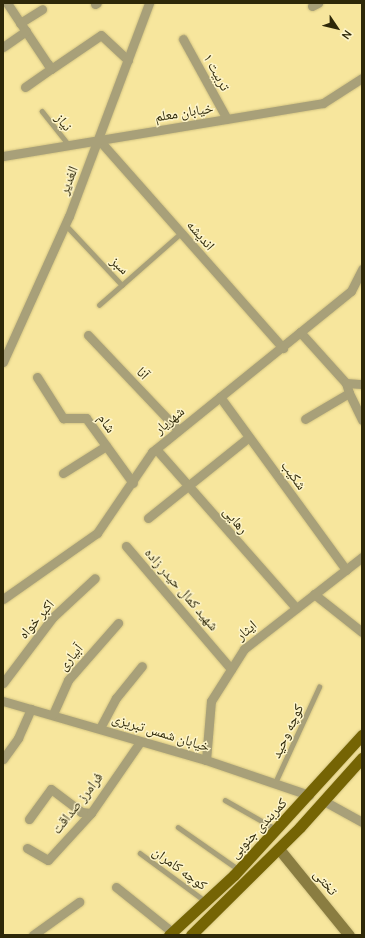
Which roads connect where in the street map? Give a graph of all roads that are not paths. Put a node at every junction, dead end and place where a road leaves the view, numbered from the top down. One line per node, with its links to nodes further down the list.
1 (7, 3): 4 (street); 9 (street)
2 (149, 3): 8 (street, الغدیر)
3 (42, 9): 4 (street)
4 (20, 23): 5 (street)
5 (26, 31): 7 (street); 9 (street)
6 (183, 39): 13 (street, تربیت ۱)
7 (3, 47)
8 (128, 60): 9 (street); 14 (street, الغدیر)
9 (51, 69): 11 (street)
10 (362, 78): 13 (street, خیابان معلم)
11 (25, 87)
12 (42, 111): 15 (lane, نیاز)
13 (227, 119): 14 (street, خیابان معلم)
14 (99, 140): 15 (street, خیابان معلم); 17 (street, الغدیر); 18 (street, اندیشه)
15 (69, 145): 16 (street, خیابان معلم)
16 (3, 156)
17 (65, 224): 20 (lane, سبز); 25 (street, الغدیر)
18 (181, 233): 20 (lane, سبز); 24 (street, اندیشه)
19 (362, 269): 22 (street, شهریار)
20 (122, 285): 21 (lane)
21 (99, 305)
22 (300, 332): 24 (street, شهریار); 27 (street)
23 (88, 335): 33 (street, آنا)
24 (283, 348): 30 (street, شهریار)
25 (3, 362)
26 (37, 377): 35 (street, شام)
27 (346, 383): 28 (street); 29 (street)
28 (362, 384)
29 (349, 393): 31 (street); 32 (street)
30 (220, 397): 33 (street, شهریار); 34 (street, شکیب)
31 (305, 419)
32 (362, 420)
33 (178, 430): 36 (street, شهریار)
34 (249, 437): 39 (street); 43 (street, شکیب)
35 (106, 446): 37 (street); 38 (street, شام)
36 (156, 449): 38 (street, شهریار); 39 (street, رهایی)
37 (63, 473)
38 (133, 483): 46 (street, شهریار)
39 (190, 485): 40 (street); 47 (street, رهایی)
40 (148, 518)
41 (126, 546): 51 (street, شهید کمال حیدر زاده)
42 (362, 557): 43 (street, ایثار)
43 (346, 570): 45 (street, ایثار)
44 (95, 578): 52 (street, اکبر خواه)
45 (314, 594): 47 (street, ایثار); 49 (street)
46 (3, 599)
47 (296, 608): 51 (street, ایثار)
48 (118, 623): 56 (street, آبیاری)
49 (362, 632)
50 (142, 666): 57 (street)
51 (231, 669): 62 (street, ایثار)
52 (3, 683)
53 (319, 687): 63 (lane, کوچه وحید)
54 (3, 701): 55 (street, خیابان شمس تبریزی)
55 (31, 710): 56 (street, خیابان شمس تبریزی); 61 (street)
56 (54, 714): 57 (street, خیابان شمس تبریزی)
57 (100, 728): 59 (street, خیابان شمس تبریزی)
58 (362, 735): 64 (main road, کمربندی جنوبی)
59 (140, 742): 62 (street, خیابان شمس تبریزی); 67 (street, فرامرز صداقت)
60 (362, 758): 66 (main road, کمربندی جنوبی)
61 (3, 759)
62 (206, 760): 63 (street, خیابان شمس تبریزی)
63 (274, 785): 64 (street, خیابان شمس تبریزی)
64 (309, 795): 66 (main road); 71 (main road, کمربندی جنوبی)
65 (225, 800): 71 (lane)
66 (324, 801): 69 (street); 73 (main road, کمربندی جنوبی)
67 (91, 813): 68 (street); 72 (street, فرامرز صداقت)
68 (29, 819)
69 (362, 822)
70 (178, 827): 75 (lane)
71 (277, 830): 75 (main road, کمربندی جنوبی)
72 (28, 848)
73 (279, 849): 81 (main road, کمربندی جنوبی); 82 (main road, تختی)
74 (140, 853): 78 (lane, کوچه کامران)
75 (239, 870): 78 (main road, کمربندی جنوبی)
76 (116, 887): 79 (street)
77 (78, 902): 80 (street)
78 (207, 902): 79 (main road, کمربندی جنوبی)
79 (170, 934)
80 (33, 935)
81 (191, 935)
82 (350, 935)

